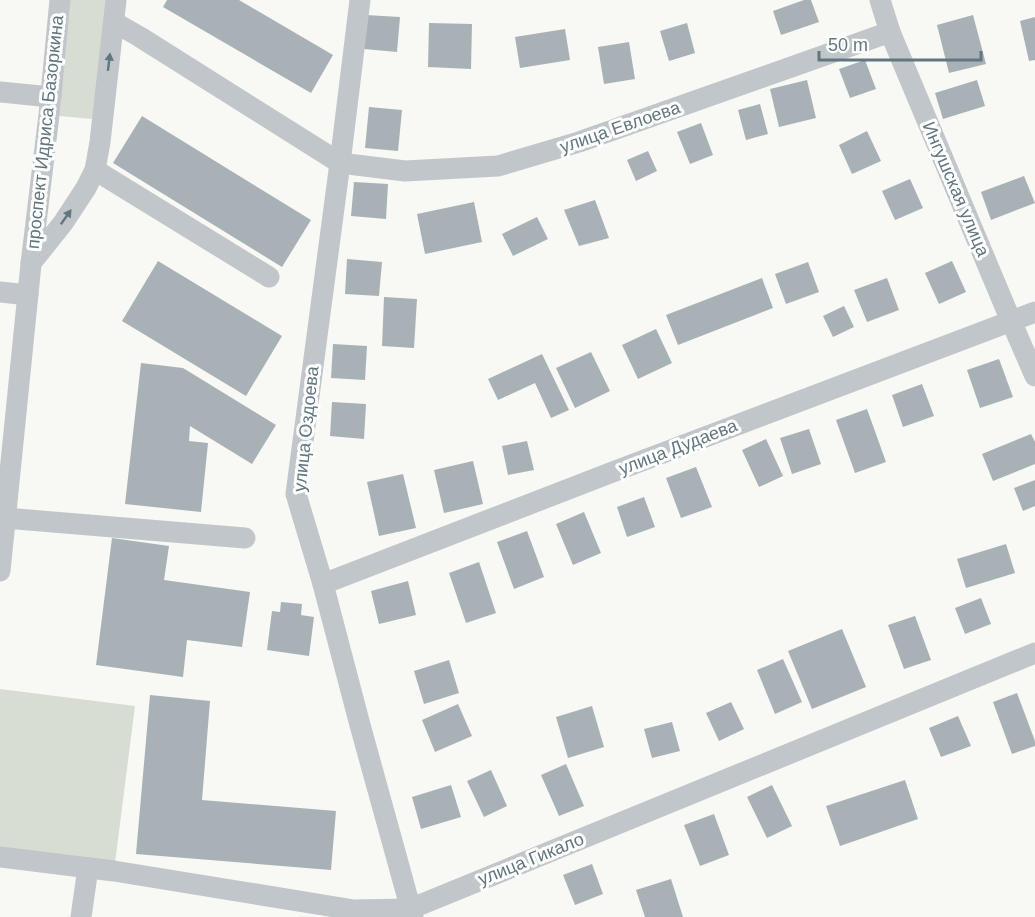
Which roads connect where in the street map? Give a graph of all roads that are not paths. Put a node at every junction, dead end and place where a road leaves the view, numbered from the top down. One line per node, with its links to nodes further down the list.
1 (60, 0): 8 (street, проспект Идриса Базоркина)
2 (116, 0): 5 (street, проспект Идриса Базоркина)
3 (360, 0): 9 (street, улица Оздоева)
4 (880, 0): 6 (street, Ингушская улица)
5 (114, 22): 9 (street); 10 (street, проспект Идриса Базоркина, one-way to 5)
6 (890, 32): 9 (street, улица Евлоева); 16 (street, Ингушская улица)
7 (0, 92): 8 (street)
8 (51, 97): 11 (street, проспект Идриса Базоркина)
9 (340, 163): 21 (street, улица Оздоева)
10 (95, 170): 11 (street, проспект Идриса Базоркина, one-way to 10); 12 (street)
11 (31, 264): 14 (street, проспект Идриса Базоркина)
12 (269, 277)
13 (0, 292): 14 (street)
14 (28, 295): 18 (street, проспект Идриса Базоркина)
15 (1035, 312): 16 (street, улица Дудаева)
16 (1011, 321): 17 (street, Ингушская улица); 21 (street, улица Дудаева)
17 (1035, 376)
18 (5, 518): 19 (street); 20 (street, проспект Идриса Базоркина)
19 (245, 538)
20 (0, 570)
21 (323, 584): 25 (street, улица Оздоева)
22 (1035, 653): 25 (street, улица Гикало)
23 (0, 856): 24 (street, улица Гикало)
24 (88, 868): 25 (street, улица Гикало); 26 (street)
25 (412, 913)
26 (81, 917)

